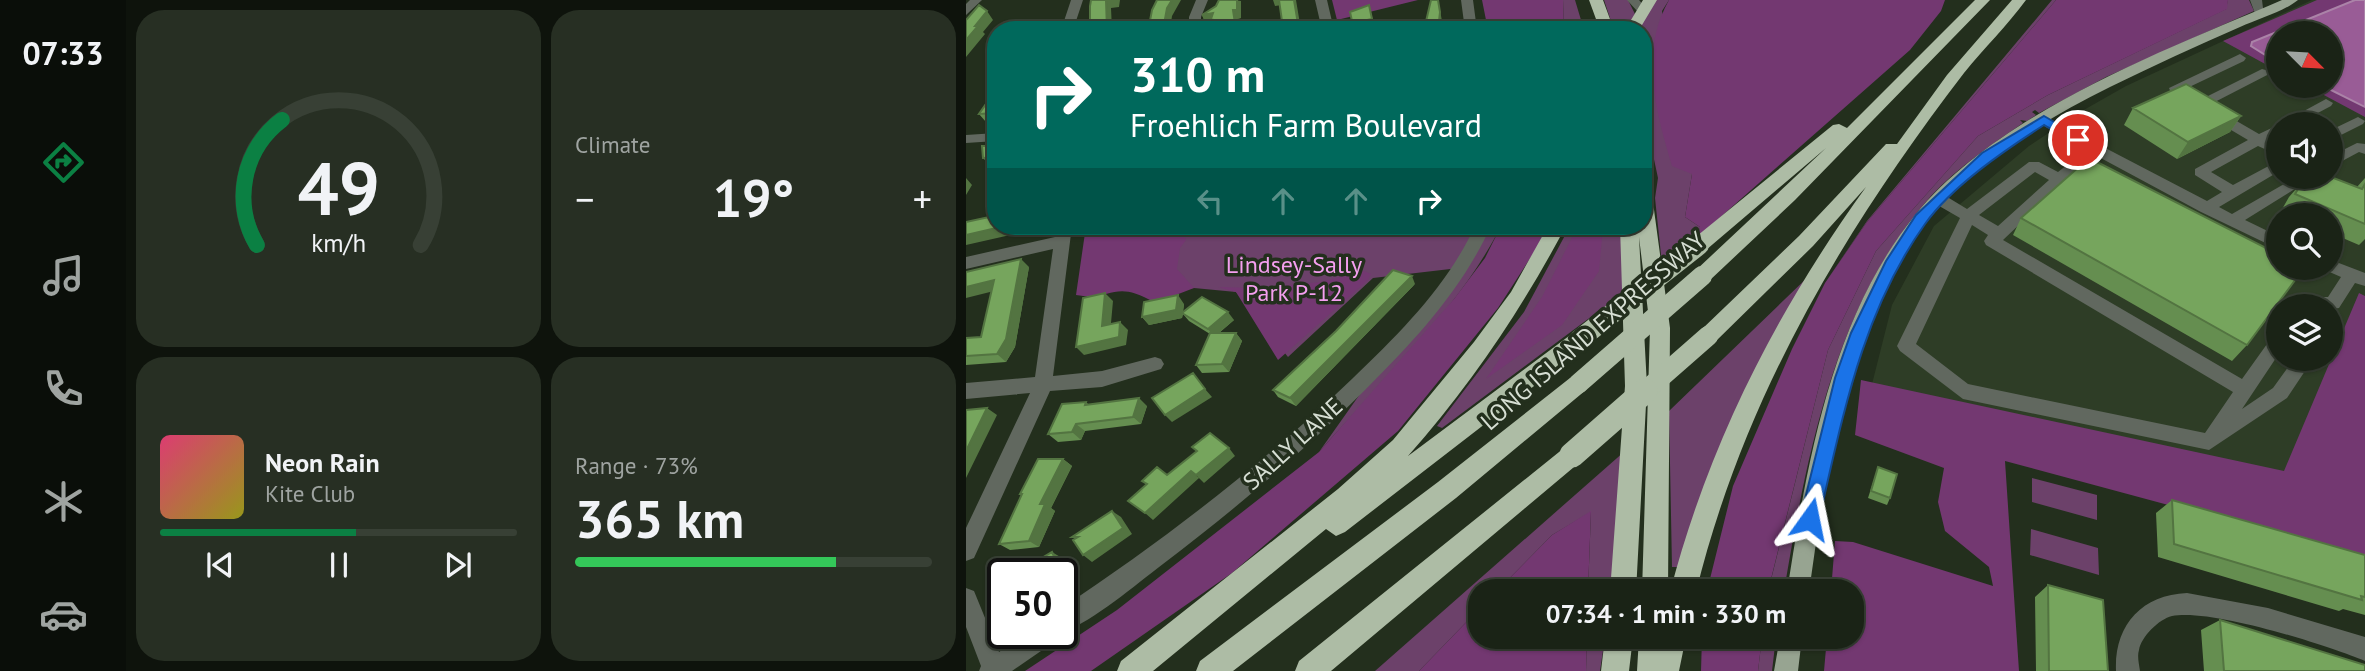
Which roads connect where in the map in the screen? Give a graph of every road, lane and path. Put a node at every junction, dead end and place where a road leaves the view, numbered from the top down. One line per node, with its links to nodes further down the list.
1 (976, 0): 13 (street)
2 (1077, 0): 14 (street)
3 (1202, 0): 15 (street)
4 (1321, 0): 16 (street)
5 (1467, 0): 17 (street)
6 (1583, 0): 18 (highway)
7 (1596, 0): 19 (highway)
8 (1983, 0): 21 (highway, LONG ISLAND EXPRESSWAY)
9 (2019, 0): 23 (highway)
10 (2291, 0): 12 (main road)
11 (1642, 4): 20 (highway)
12 (2258, 7): 28 (main road)
13 (966, 11)
14 (1070, 21)
15 (1195, 21)
16 (1326, 21)
17 (1470, 21)
18 (1589, 21)
19 (1604, 21)
20 (1635, 21)
21 (1927, 55): 79 (highway, bridge); 80 (highway, LONG ISLAND EXPRESSWAY, bridge)
22 (2240, 58): 26 (street)
23 (1961, 67): 68 (highway); 81 (highway, bridge)
24 (2266, 72): 26 (street)
25 (2326, 103): 27 (street)
26 (2199, 105): 34 (street)
27 (2309, 112)
28 (2044, 120): 37 (street); 43 (main road)
29 (2358, 121): 30 (street)
30 (2343, 129)
31 (2266, 135): 34 (street)
32 (987, 138): 33 (street)
33 (966, 139)
34 (2259, 139): 35 (street); 42 (street)
35 (2266, 143)
36 (2365, 149): 38 (street)
37 (2096, 150): 40 (street); 44 (street)
38 (2343, 155)
39 (2266, 173): 42 (street)
40 (2059, 179): 45 (street); 47 (street)
41 (2286, 189): 46 (street)
42 (2233, 192): 44 (street)
43 (1939, 199): 45 (street); 69 (main road)
44 (2206, 208): 46 (street)
45 (1969, 215): 47 (street); 64 (street)
46 (2232, 220): 54 (street)
47 (1999, 234): 62 (street)
48 (1057, 235): 55 (street)
49 (1063, 235): 61 (street)
50 (1478, 235): 71 (street, SALLY LANE)
51 (1552, 235): 79 (highway)
52 (1629, 235): 66 (highway)
53 (1648, 235): 67 (highway)
54 (2266, 237)
55 (966, 263)
56 (2358, 277): 57 (street)
57 (2343, 297)
58 (2266, 360): 62 (street)
59 (1155, 364): 61 (street)
60 (2296, 371): 64 (street)
61 (1042, 386): 63 (street); 65 (street)
62 (2246, 390): 64 (street)
63 (966, 391)
64 (2209, 442)
65 (966, 551)
66 (1624, 579)
67 (1655, 579)
68 (1687, 579)
69 (1800, 579)
70 (966, 599): 78 (street)
71 (1078, 611)
72 (1024, 649): 78 (street)
73 (1618, 649): 82 (highway)
74 (1652, 649): 83 (highway)
75 (1670, 649): 84 (highway)
76 (1789, 649): 85 (main road)
77 (2365, 649): 86 (street)
78 (992, 670)
79 (1131, 671)
80 (1210, 671)
81 (1308, 671)
82 (1615, 671)
83 (1651, 671)
84 (1665, 671)
85 (1786, 671)
86 (2128, 671)

